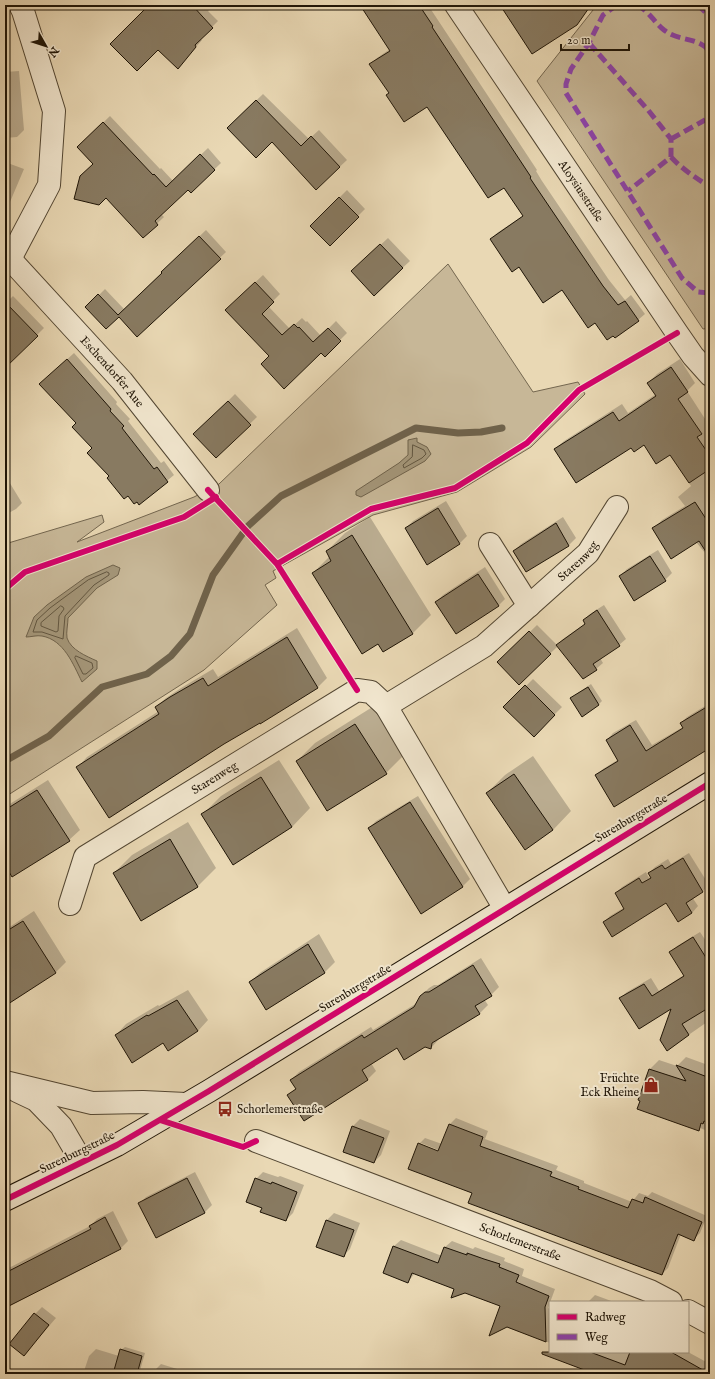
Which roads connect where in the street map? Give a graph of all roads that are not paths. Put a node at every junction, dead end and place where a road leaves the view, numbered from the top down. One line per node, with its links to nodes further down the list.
1 (20, 5): 3 (street, Eschendorfer Aue)
2 (456, 5): 4 (street, Aloysiusstraße)
3 (8, 262): 5 (street, Eschendorfer Aue)
4 (710, 375)
5 (208, 490)
6 (617, 507): 8 (street, Starenweg)
7 (490, 544): 8 (street)
8 (529, 606): 9 (street, Starenweg)
9 (386, 706): 11 (street, Starenweg); 12 (street, Starenweg)
10 (710, 783): 12 (street, Surenburgstraße)
11 (70, 904)
12 (504, 909): 14 (street, Surenburgstraße)
13 (5, 1083): 14 (street); 16 (street)
14 (186, 1104): 16 (street, Surenburgstraße)
15 (256, 1141): 18 (street, Schorlemerstraße)
16 (82, 1162): 17 (street, Surenburgstraße)
17 (5, 1200)
18 (669, 1301)
19 (689, 1312): 20 (street)
20 (710, 1323)

